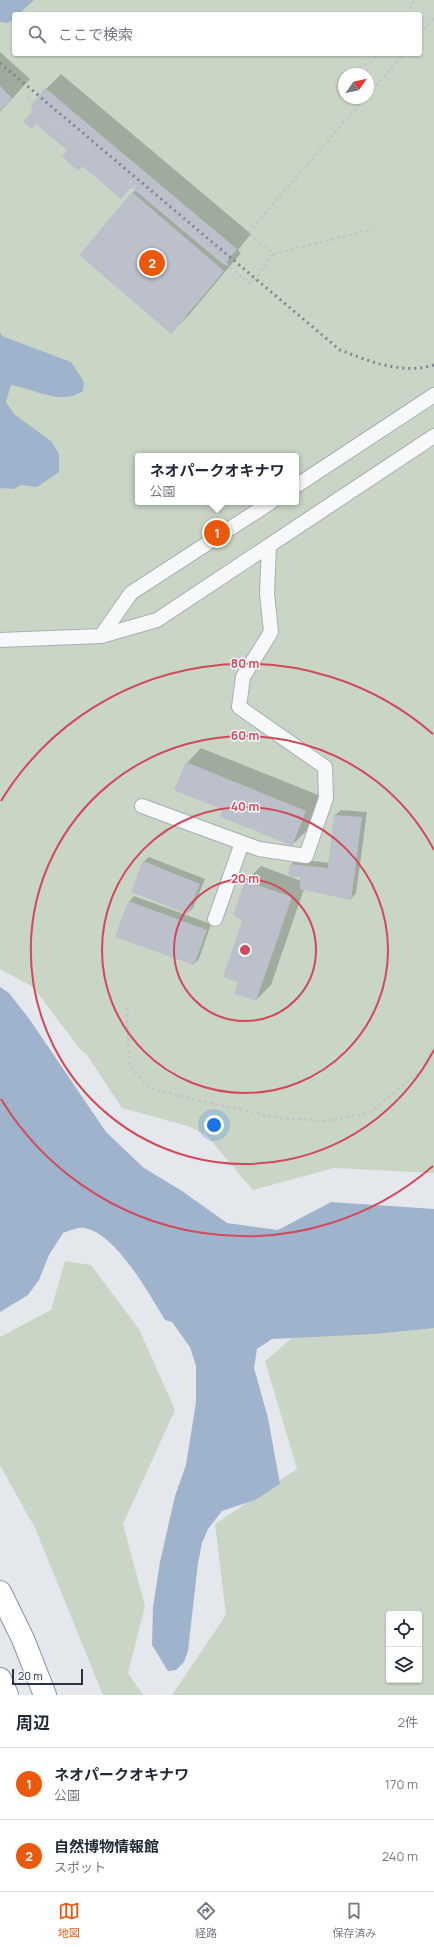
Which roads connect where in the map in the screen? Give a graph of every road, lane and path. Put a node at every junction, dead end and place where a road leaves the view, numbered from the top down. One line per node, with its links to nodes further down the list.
1 (415, 0): 2 (path)
2 (408, 12)
3 (434, 18): 4 (path)
4 (422, 32)
5 (377, 56): 7 (path)
6 (401, 56): 8 (path)
7 (356, 68)
8 (374, 88)
9 (28, 97): 12 (path)
10 (360, 104): 12 (path)
11 (373, 229): 12 (path)
12 (273, 254)
13 (434, 395): 15 (lane)
14 (434, 436): 17 (lane)
15 (299, 484)
16 (266, 505): 18 (lane)
17 (269, 546): 18 (lane); 21 (lane)
18 (100, 636): 19 (lane)
19 (1, 641)
20 (142, 806): 21 (lane)
21 (242, 843): 22 (lane)
22 (215, 919)
23 (126, 1008): 24 (path)
24 (434, 1045)
25 (0, 1592): 28 (highway)
26 (0, 1679): 27 (highway)
27 (7, 1695)
28 (45, 1695)

